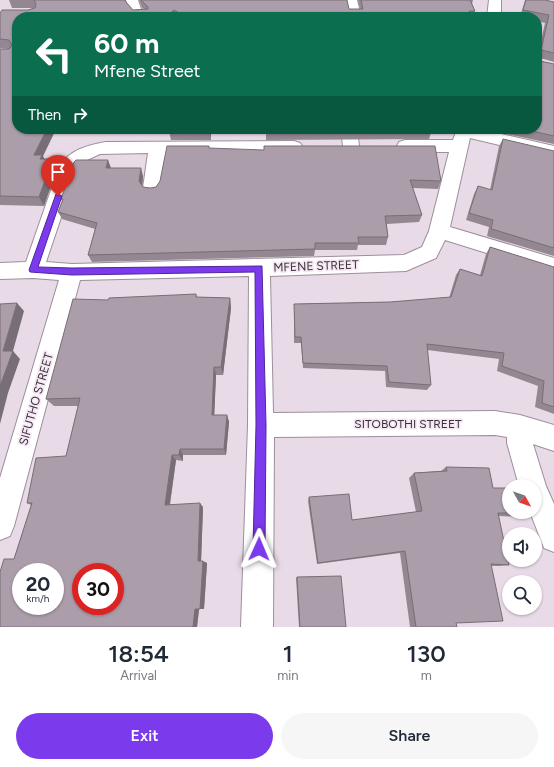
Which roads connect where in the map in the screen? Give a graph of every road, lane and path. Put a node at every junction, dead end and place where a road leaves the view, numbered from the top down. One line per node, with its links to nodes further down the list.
1 (132, 0): 4 (street)
2 (351, 0): 5 (street)
3 (495, 0): 6 (street)
4 (137, 12)
5 (354, 12)
6 (494, 12)
7 (350, 134): 10 (street)
8 (463, 135): 11 (street); 13 (street); 15 (street, MFENE STREET)
9 (313, 146): 12 (street)
10 (351, 146)
11 (390, 146)
12 (158, 147): 14 (street); 18 (street)
13 (554, 152)
14 (152, 188)
15 (439, 231): 16 (street); 17 (street, MFENE STREET)
16 (554, 266)
17 (259, 268): 20 (street, MFENE STREET); 21 (street)
18 (33, 270): 19 (street, MFENE STREET); 20 (street, MFENE STREET)
19 (0, 271)
20 (72, 272): 26 (street, SIFUTHO STREET)
21 (261, 425): 22 (street, SITOBOTHI STREET); 28 (street)
22 (520, 427): 23 (street, SITOBOTHI STREET); 24 (street)
23 (554, 438)
24 (531, 479)
25 (542, 508): 27 (street)
26 (0, 526)
27 (554, 538)
28 (258, 627)

